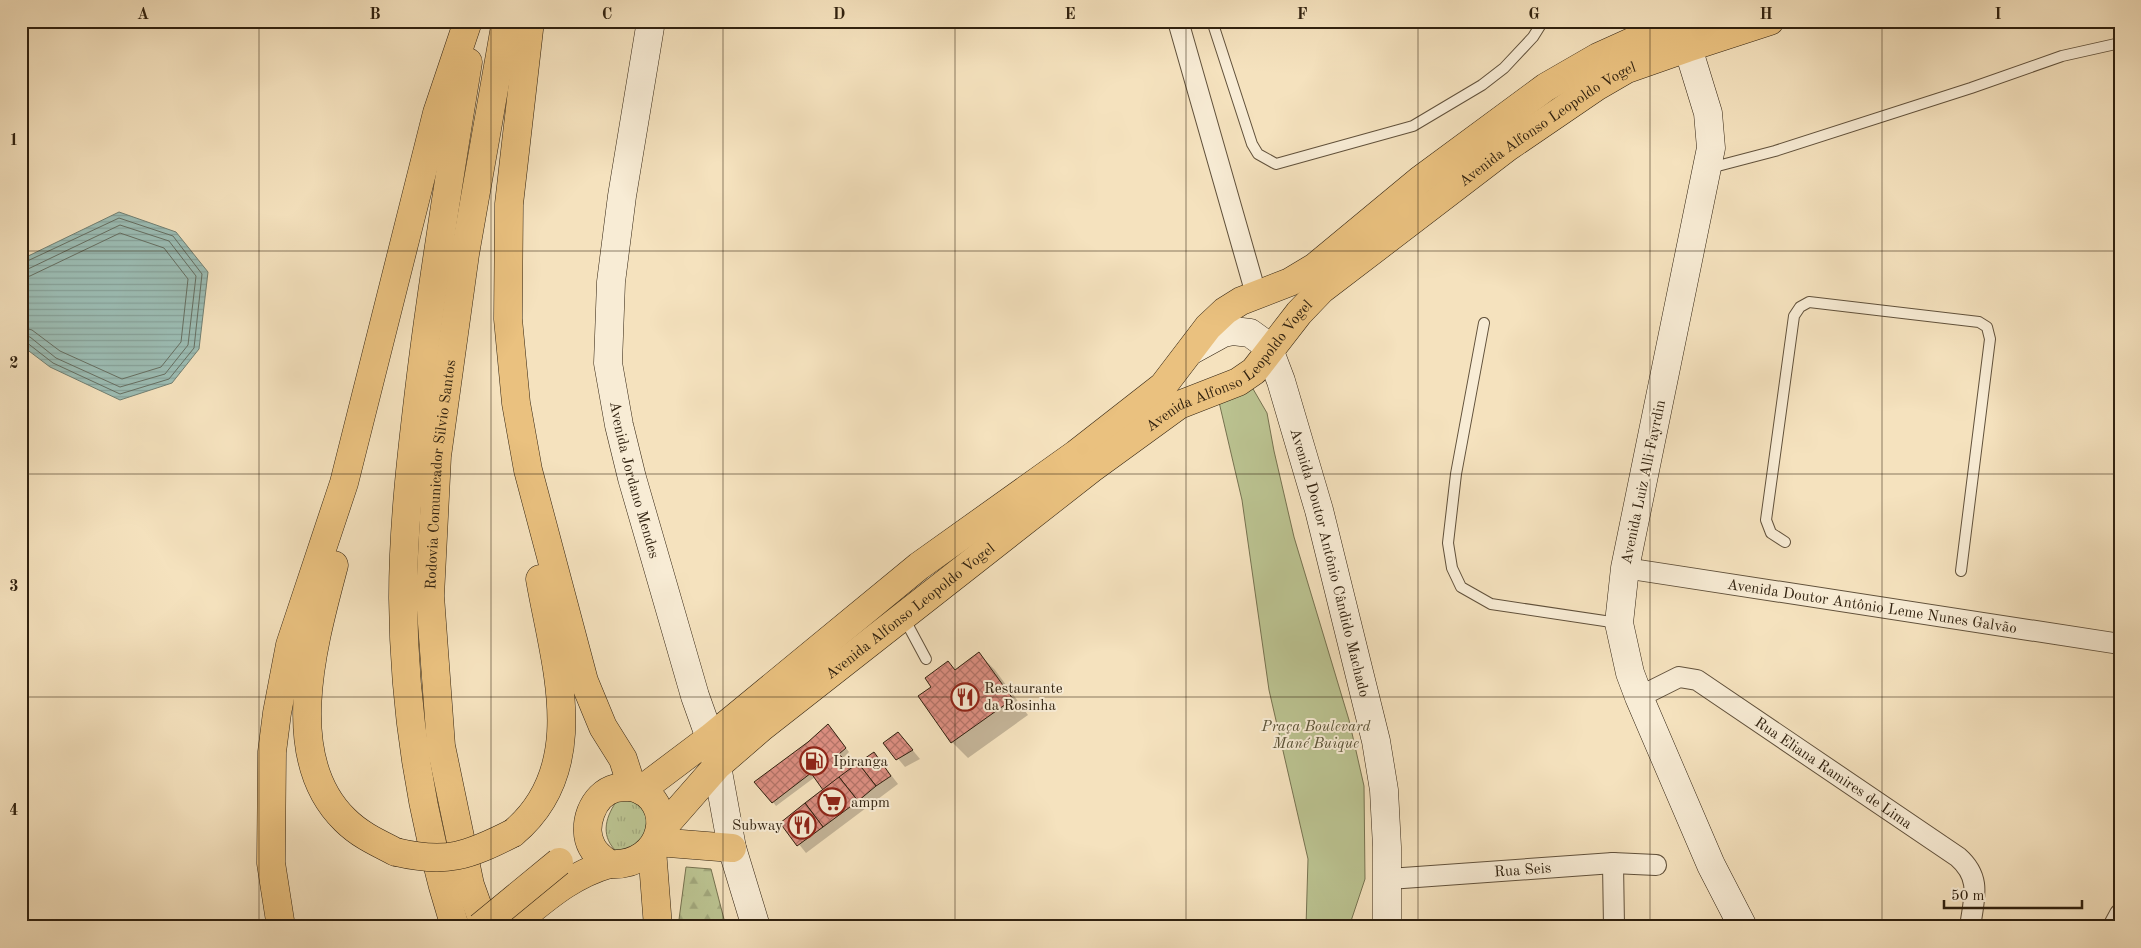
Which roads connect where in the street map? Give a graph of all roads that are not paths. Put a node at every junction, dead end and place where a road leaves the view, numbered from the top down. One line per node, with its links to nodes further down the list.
1 (468, 21): 18 (main road)
2 (475, 21): 40 (main road, Rodovia Comunicador Silvio Santos)
3 (506, 21): 42 (main road, Rodovia Comunicador Silvio Santos)
4 (530, 21): 17 (main road)
5 (651, 21): 27 (street, Avenida Jordano Mendes)
6 (1178, 21): 13 (street)
7 (1212, 21): 8 (lane)
8 (1543, 21)
9 (1770, 21): 10 (main road, Avenida Alfonso Leopoldo Vogel)
10 (1684, 29): 12 (street, Avenida Luiz Alli Fayrdin); 13 (main road, Avenida Alfonso Leopoldo Vogel); 16 (main road, Avenida Alfonso Leopoldo Vogel)
11 (2120, 43): 12 (lane)
12 (1707, 169): 20 (street, Avenida Luiz Alli Fayrdin)
13 (1256, 294): 15 (main road, Avenida Alfonso Leopoldo Vogel)
14 (1484, 323): 23 (lane)
15 (1192, 350): 16 (street, Avenida Doutor Antônio Cândido Machado); 27 (main road, Avenida Alfonso Leopoldo Vogel)
16 (1270, 352): 22 (main road, Avenida Alfonso Leopoldo Vogel); 37 (street, Avenida Doutor Antônio Cândido Machado)
17 (528, 470): 18 (main road, bridge); 29 (main road)
18 (344, 483): 39 (main road)
19 (1785, 542): 21 (lane)
20 (1625, 568): 23 (street, Avenida Luiz Alli Fayrdin); 24 (street, Avenida Doutor Antônio Leme Nunes Galvão)
21 (1961, 571)
22 (904, 616): 25 (lane); 28 (main road, Avenida Alfonso Leopoldo Vogel)
23 (1619, 623): 26 (street, Avenida Luiz Alli Fayrdin)
24 (2120, 644)
25 (926, 659)
26 (1639, 697): 48 (street, Avenida Luiz Alli Fayrdin); 49 (street, Rua Eliana Ramires de Lima)
27 (710, 738): 28 (street, Avenida Jordano Mendes); 29 (main road, Avenida Alfonso Leopoldo Vogel)
28 (718, 766): 31 (main road, Avenida Alfonso Leopoldo Vogel); 32 (street, Avenida Jordano Mendes)
29 (636, 788): 30 (main road); 31 (main road)
30 (589, 826): 34 (main road); 36 (main road)
31 (656, 841): 32 (main road); 34 (main road); 44 (main road)
32 (732, 848): 45 (street, Avenida Jordano Mendes)
33 (1613, 863): 35 (street, Rua Seis); 37 (street, Rua Seis); 47 (street)
34 (609, 864): 36 (main road)
35 (1656, 865)
36 (564, 871): 41 (main road, bridge); 43 (main road)
37 (1388, 879): 46 (street, Avenida Doutor Antônio Cândido Machado)
38 (2120, 914): 50 (street)
39 (281, 927)
40 (456, 927)
41 (480, 927)
42 (485, 927)
43 (510, 927)
44 (658, 927)
45 (756, 927)
46 (1387, 927)
47 (1614, 927)
48 (1743, 927)
49 (1970, 927)
50 (2113, 927)

